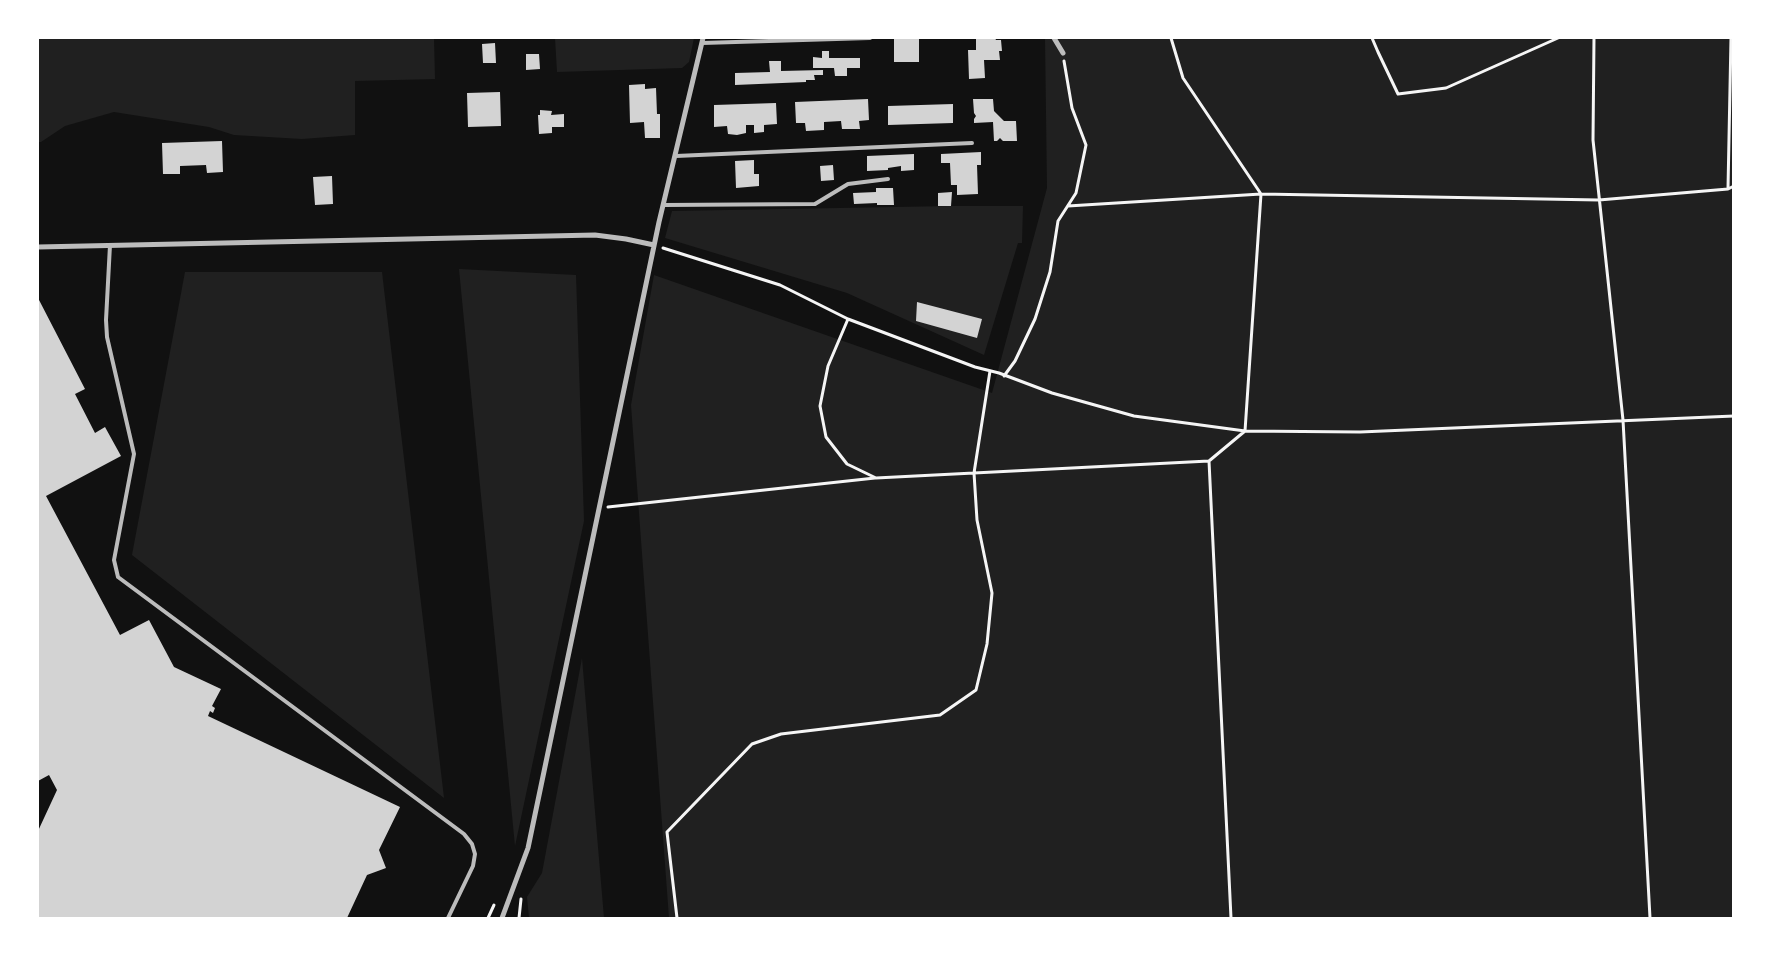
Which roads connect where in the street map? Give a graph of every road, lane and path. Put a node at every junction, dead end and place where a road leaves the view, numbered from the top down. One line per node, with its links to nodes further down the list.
1 (870, 38): 8 (lane)
2 (1054, 38): 9 (street)
3 (1171, 38): 15 (path)
4 (1372, 38): 5 (path)
5 (1558, 38)
6 (1594, 38): 16 (path)
7 (1731, 38): 14 (path)
8 (702, 40): 11 (street)
9 (1063, 54): 18 (path)
10 (972, 143): 11 (lane)
11 (676, 156): 17 (street)
12 (888, 179): 17 (lane)
13 (1734, 186): 14 (path)
14 (1728, 189): 16 (path)
15 (1262, 194): 16 (path); 18 (path); 27 (path)
16 (1599, 200): 26 (path)
17 (664, 205): 20 (street)
18 (1068, 206): 24 (path)
19 (110, 245): 20 (street); 21 (street); 32 (lane)
20 (654, 245): 22 (path); 31 (street)
21 (38, 247)
22 (848, 319): 23 (path); 30 (path)
23 (990, 371): 24 (path); 29 (path)
24 (1004, 376): 27 (path)
25 (1734, 416): 26 (path)
26 (1623, 420): 27 (path); 36 (path)
27 (1245, 430): 28 (path)
28 (1209, 461): 29 (path); 35 (path)
29 (974, 473): 30 (path); 34 (path)
30 (876, 478): 31 (path)
31 (600, 508): 33 (street)
32 (448, 918)
33 (502, 918)
34 (677, 918)
35 (1231, 918)
36 (1650, 918)

